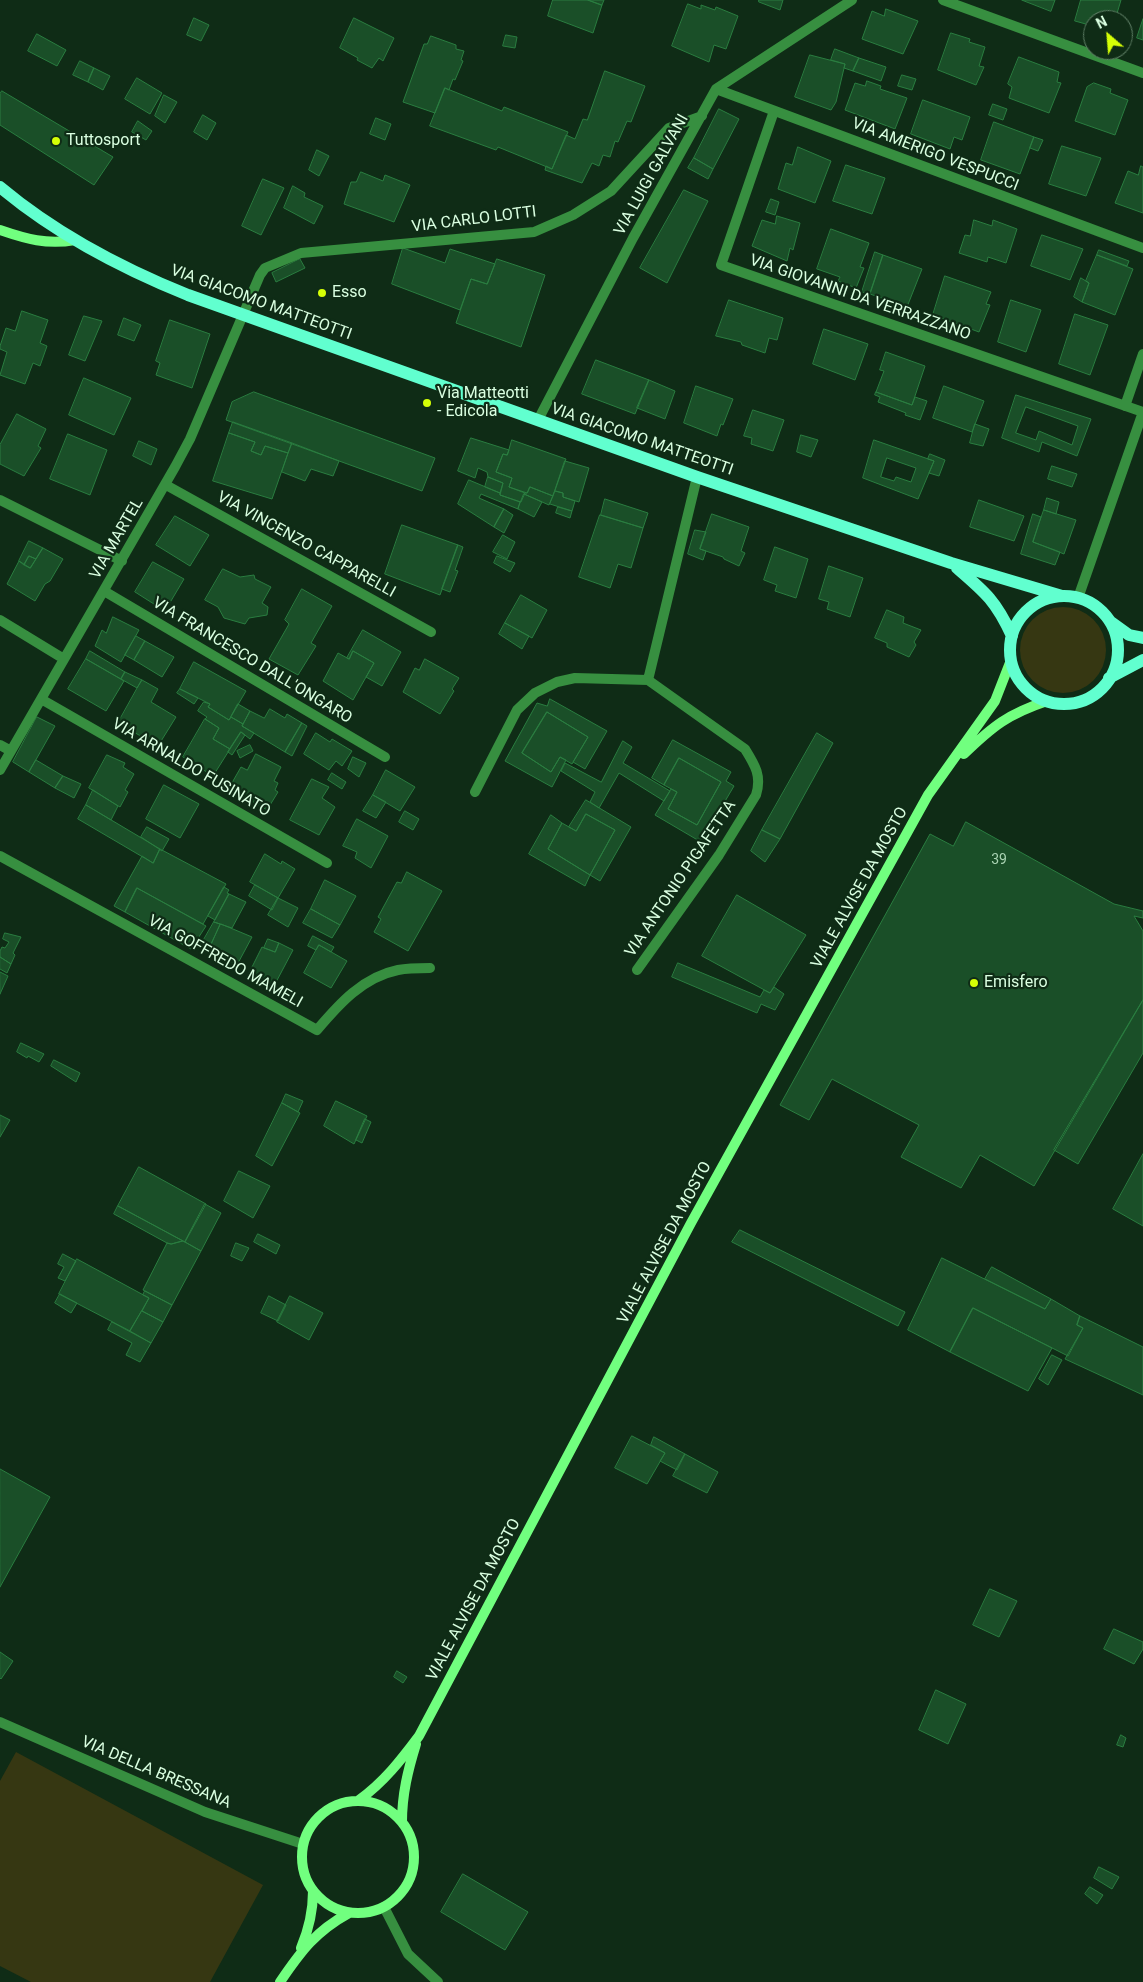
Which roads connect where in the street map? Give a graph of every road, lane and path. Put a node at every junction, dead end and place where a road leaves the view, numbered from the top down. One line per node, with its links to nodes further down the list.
1 (852, 0): 4 (street, VIA LUIGI GALVANI)
2 (943, 0): 3 (street)
3 (1143, 73)
4 (716, 89): 5 (street, VIA AMERIGO VESPUCCI); 6 (street, VIA LUIGI GALVANI)
5 (774, 111): 10 (street, VIA AMERIGO VESPUCCI); 13 (street, VIA GIOVANNI DA VERRAZZANO)
6 (702, 116): 11 (street, VIA CARLO LOTTI); 15 (street, VIA LUIGI GALVANI)
7 (0, 187): 9 (main road, VIA GIACOMO MATTEOTTI)
8 (0, 230): 9 (main road)
9 (74, 240): 11 (main road, VIA GIACOMO MATTEOTTI)
10 (1143, 248)
11 (243, 315): 15 (main road, VIA GIACOMO MATTEOTTI); 17 (street, VIA MARTEL)
12 (1143, 354): 13 (street)
13 (1125, 406): 14 (street, VIA GIOVANNI DA VERRAZZANO)
14 (1143, 412): 23 (street)
15 (538, 420): 16 (main road, VIA GIACOMO MATTEOTTI)
16 (696, 477): 20 (main road, VIA GIACOMO MATTEOTTI); 33 (street)
17 (166, 484): 19 (street, VIA MARTEL); 26 (street, VIA VINCENZO CAPPARELLI)
18 (0, 500): 19 (street)
19 (122, 560): 21 (street, VIA MARTEL)
20 (951, 563): 22 (main road, VIA GIACOMO MATTEOTTI); 27 (main road, VIA GIACOMO MATTEOTTI)
21 (104, 591): 29 (street, VIA MARTEL); 38 (street, VIA FRANCESCO DALL'ONGARO)
22 (1062, 596): 23 (main road); 27 (main road)
23 (1078, 598): 25 (main road)
24 (0, 620): 29 (street)
25 (1109, 620): 28 (main road); 32 (main road)
26 (431, 632)
27 (1012, 636): 30 (main road)
28 (1143, 638)
29 (64, 660): 34 (street, VIA MARTEL)
30 (1011, 660): 35 (main road); 40 (main road, VIALE ALVISE DA MOSTO)
31 (1143, 660): 32 (main road)
32 (1109, 678): 35 (main road)
33 (648, 680): 41 (street); 45 (street, VIA ANTONIO PIGAFETTA)
34 (41, 699): 37 (street, VIA MARTEL); 43 (street, VIA ARNALDO FUSINATO)
35 (1046, 701): 40 (main road, VIALE ALVISE DA MOSTO)
36 (0, 745): 37 (street)
37 (10, 751): 39 (street, VIA MARTEL)
38 (385, 757)
39 (0, 770)
40 (947, 770): 47 (main road, VIALE ALVISE DA MOSTO)
41 (475, 792)
42 (0, 856): 44 (street, VIA GOFFREDO MAMELI)
43 (326, 863)
44 (430, 968)
45 (637, 970)
46 (0, 1722): 50 (street, VIA DELLA BRESSANA)
47 (419, 1736): 48 (main road, VIALE ALVISE DA MOSTO); 49 (main road, VIALE ALVISE DA MOSTO)
48 (359, 1800): 49 (main road); 50 (main road)
49 (402, 1822): 52 (main road)
50 (303, 1844): 51 (main road)
51 (313, 1891): 53 (main road); 54 (main road)
52 (384, 1907): 53 (main road); 56 (street)
53 (349, 1913): 54 (main road)
54 (299, 1954): 55 (main road)
55 (280, 1982)
56 (438, 1982)

